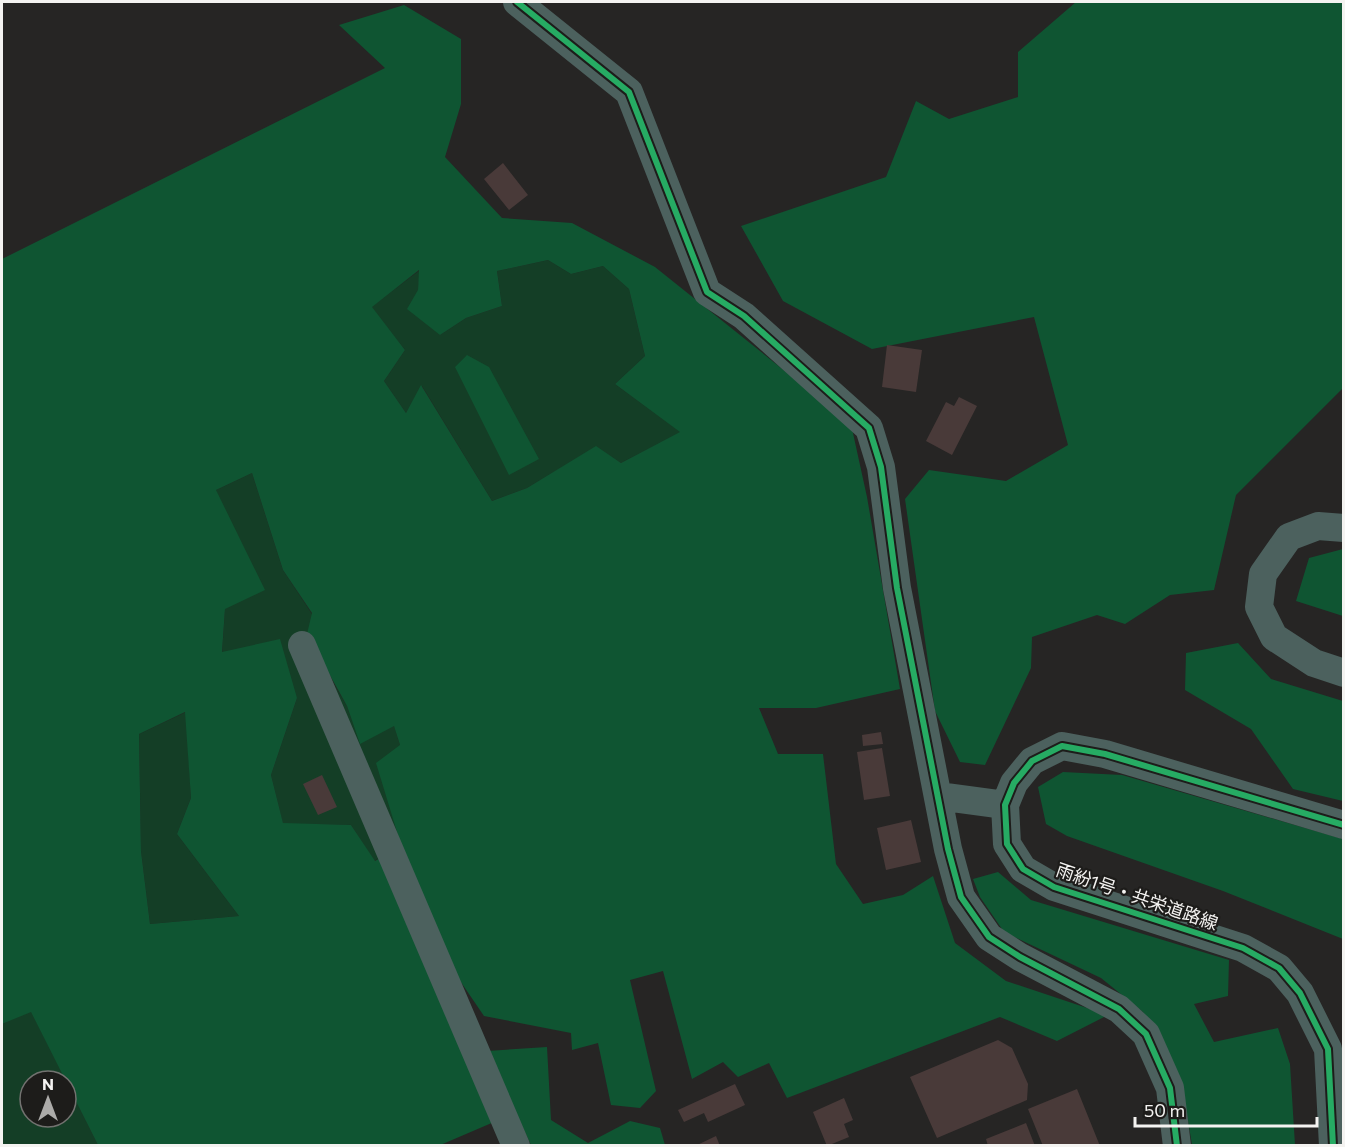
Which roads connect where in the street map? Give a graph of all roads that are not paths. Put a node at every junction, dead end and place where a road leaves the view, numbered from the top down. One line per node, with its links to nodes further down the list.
1 (517, 2): 5 (street)
2 (1344, 528): 4 (street)
3 (302, 645): 8 (street)
4 (1344, 673)
5 (938, 796): 6 (street); 9 (street)
6 (1005, 805): 7 (street, 雨紛1号・共栄道路線); 10 (street, 雨紛1号・共栄道路線)
7 (1344, 825)
8 (516, 1146)
9 (1177, 1146)
10 (1333, 1146)

